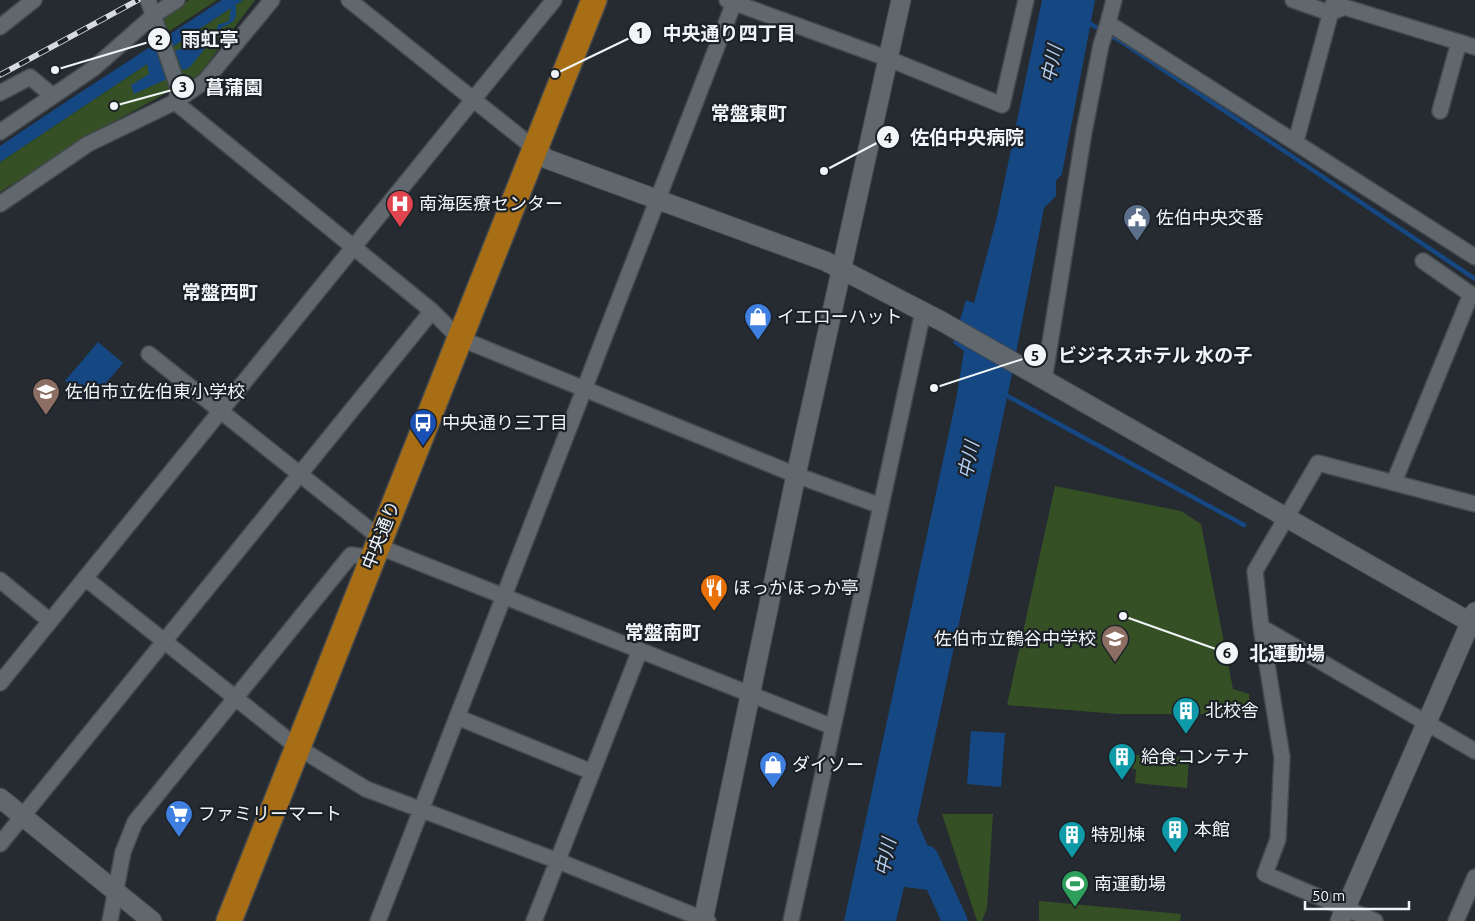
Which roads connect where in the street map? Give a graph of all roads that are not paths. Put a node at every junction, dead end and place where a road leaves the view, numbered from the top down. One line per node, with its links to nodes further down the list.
1 (34, 0): 15 (street)
2 (148, 0): 14 (street)
3 (177, 0): 14 (street)
4 (272, 0): 22 (street)
5 (349, 0): 23 (street)
6 (554, 0): 23 (street)
7 (594, 0): 27 (highway, 中央通り)
8 (901, 0): 19 (street)
9 (1026, 0): 19 (street)
10 (1114, 0): 16 (street)
11 (1293, 0): 13 (street)
12 (732, 1): 19 (street); 28 (street)
13 (1332, 6): 17 (street); 26 (street)
14 (156, 21): 21 (street); 22 (street)
15 (0, 27)
16 (1106, 29): 26 (street); 39 (street)
17 (1459, 42): 18 (street); 24 (street)
18 (1475, 47)
19 (889, 59): 33 (street)
20 (0, 93): 21 (street)
21 (53, 96): 25 (street)
22 (177, 96): 29 (street); 30 (street)
23 (472, 100): 27 (street); 30 (street)
24 (1440, 111)
25 (0, 132)
26 (1296, 141): 31 (street)
27 (534, 148): 28 (street); 37 (highway, 中央通り)
28 (658, 201): 33 (street); 40 (street)
29 (0, 204)
30 (353, 247): 35 (street); 41 (street)
31 (1475, 257)
32 (1422, 261): 34 (street)
33 (843, 269): 36 (street); 43 (street)
34 (1473, 295): 44 (street)
35 (432, 311): 37 (street); 42 (street)
36 (923, 312): 39 (street); 46 (street)
37 (459, 338): 40 (street); 48 (highway, 中央通り)
38 (149, 354): 41 (street)
39 (1044, 380): 47 (street)
40 (584, 389): 43 (street); 51 (street)
41 (221, 410): 42 (street); 49 (street)
42 (300, 474): 48 (street); 55 (street)
43 (796, 475): 46 (street); 58 (street)
44 (1394, 482): 45 (street); 47 (street)
45 (1475, 504)
46 (881, 506): 62 (street)
47 (1285, 518): 52 (street); 54 (street)
48 (376, 547): 51 (street); 59 (street); 63 (highway, 中央通り)
49 (85, 578): 53 (street); 55 (street)
50 (0, 580): 53 (street)
51 (504, 596): 56 (street); 60 (street)
52 (1474, 620): 61 (street)
53 (50, 621): 57 (street)
54 (1261, 627): 61 (street); 73 (street)
55 (166, 641): 59 (street); 68 (street)
56 (640, 650): 58 (street); 65 (street)
57 (0, 683)
58 (750, 692): 62 (street); 74 (street)
59 (236, 698): 63 (street); 72 (street)
60 (457, 717): 65 (street); 67 (street)
61 (1427, 724): 64 (street); 73 (street)
62 (833, 727): 80 (street)
63 (297, 747): 67 (street); 77 (highway, 中央通り)
64 (1475, 751)
65 (592, 772): 70 (street)
66 (0, 798): 68 (street)
67 (421, 809): 70 (street); 78 (street)
68 (23, 817): 69 (street); 72 (street)
69 (0, 844)
70 (558, 861): 74 (street); 79 (street)
71 (1475, 877): 82 (street)
72 (117, 892): 75 (street); 76 (street)
73 (1342, 914): 81 (street)
74 (705, 920)
75 (110, 921)
76 (152, 921)
77 (228, 921)
78 (378, 921)
79 (534, 921)
80 (791, 921)
81 (1374, 921)
82 (1456, 921)

